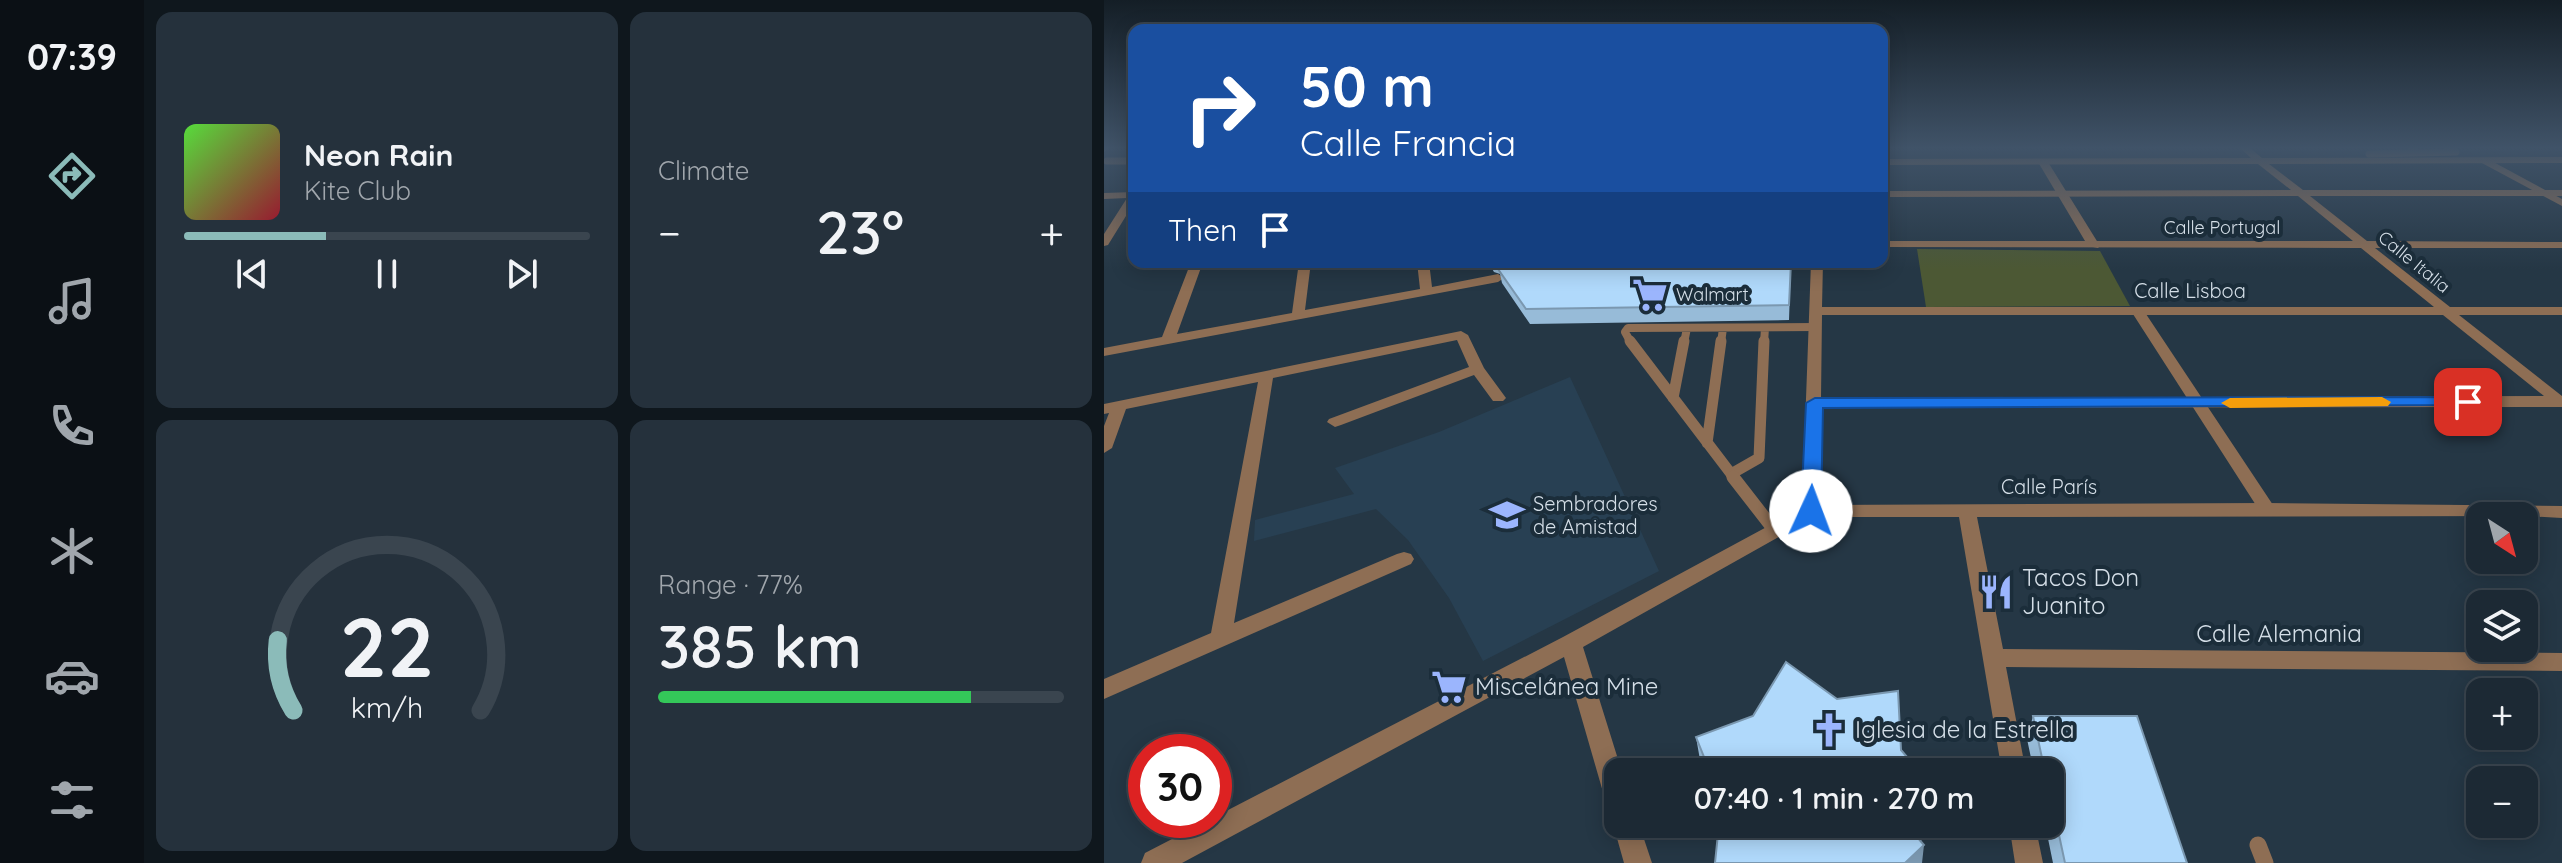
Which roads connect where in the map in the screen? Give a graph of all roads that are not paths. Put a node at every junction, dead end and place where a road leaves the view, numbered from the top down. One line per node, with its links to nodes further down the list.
1 (2058, 188): 8 (street)
2 (2294, 188): 4 (street, Calle Italia)
3 (2534, 188): 5 (street)
4 (2300, 193): 5 (street); 8 (street); 15 (street, Calle Italia)
5 (2543, 193): 6 (street); 11 (street)
6 (2562, 193)
7 (1888, 194): 8 (street)
8 (2061, 194): 17 (street)
9 (1128, 195): 10 (street)
10 (1104, 196)
11 (2562, 203)
12 (1128, 205): 13 (street)
13 (1104, 243)
14 (1888, 244): 17 (street, Calle Portugal)
15 (2365, 245): 16 (street, Calle Portugal); 17 (street, Calle Portugal); 25 (street, Calle Italia)
16 (2562, 245)
17 (2094, 246)
18 (1195, 268): 32 (street)
19 (1304, 268): 27 (street)
20 (1424, 268): 23 (street)
21 (1817, 268): 28 (street)
22 (1498, 278): 23 (street)
23 (1427, 292): 27 (street)
24 (2137, 311): 25 (street, Calle Lisboa); 28 (street, Calle Lisboa); 40 (street)
25 (2446, 311): 26 (street, Calle Lisboa); 38 (street, Calle Italia)
26 (2562, 311)
27 (1298, 316): 32 (street)
28 (1817, 319): 31 (lane); 39 (street)
29 (1687, 328): 30 (lane); 37 (lane); 37 (lane)
30 (1723, 328): 31 (lane); 43 (lane)
31 (1765, 328): 45 (lane)
32 (1168, 340): 33 (street)
33 (1104, 352)
34 (1477, 369): 35 (street); 36 (street); 42 (street)
35 (1266, 376): 41 (street); 52 (street)
36 (1498, 398)
37 (1673, 398): 43 (lane)
38 (2561, 402): 40 (street)
39 (1815, 403): 40 (street); 48 (street)
40 (2195, 403): 47 (street)
41 (1112, 408): 44 (street)
42 (1335, 422)
43 (1707, 443): 45 (lane)
44 (1104, 448)
45 (1731, 474): 50 (lane)
46 (1967, 509): 47 (street, Calle París); 48 (street, Calle París); 54 (street)
47 (2267, 509): 49 (street, Calle París)
48 (1811, 511): 50 (street, Calle París)
49 (2562, 512)
50 (1775, 531): 53 (street, Calle París)
51 (1404, 559): 52 (street)
52 (1221, 639): 56 (street)
53 (1571, 643): 57 (street); 61 (street, Calle París)
54 (1996, 658): 55 (street, Calle Alemania); 58 (street)
55 (2562, 662)
56 (1104, 689)
57 (1606, 758)
58 (2012, 758)
59 (1630, 838): 62 (street)
60 (2025, 838): 63 (street)
61 (1155, 863)
62 (1638, 863)
63 (2029, 863)

